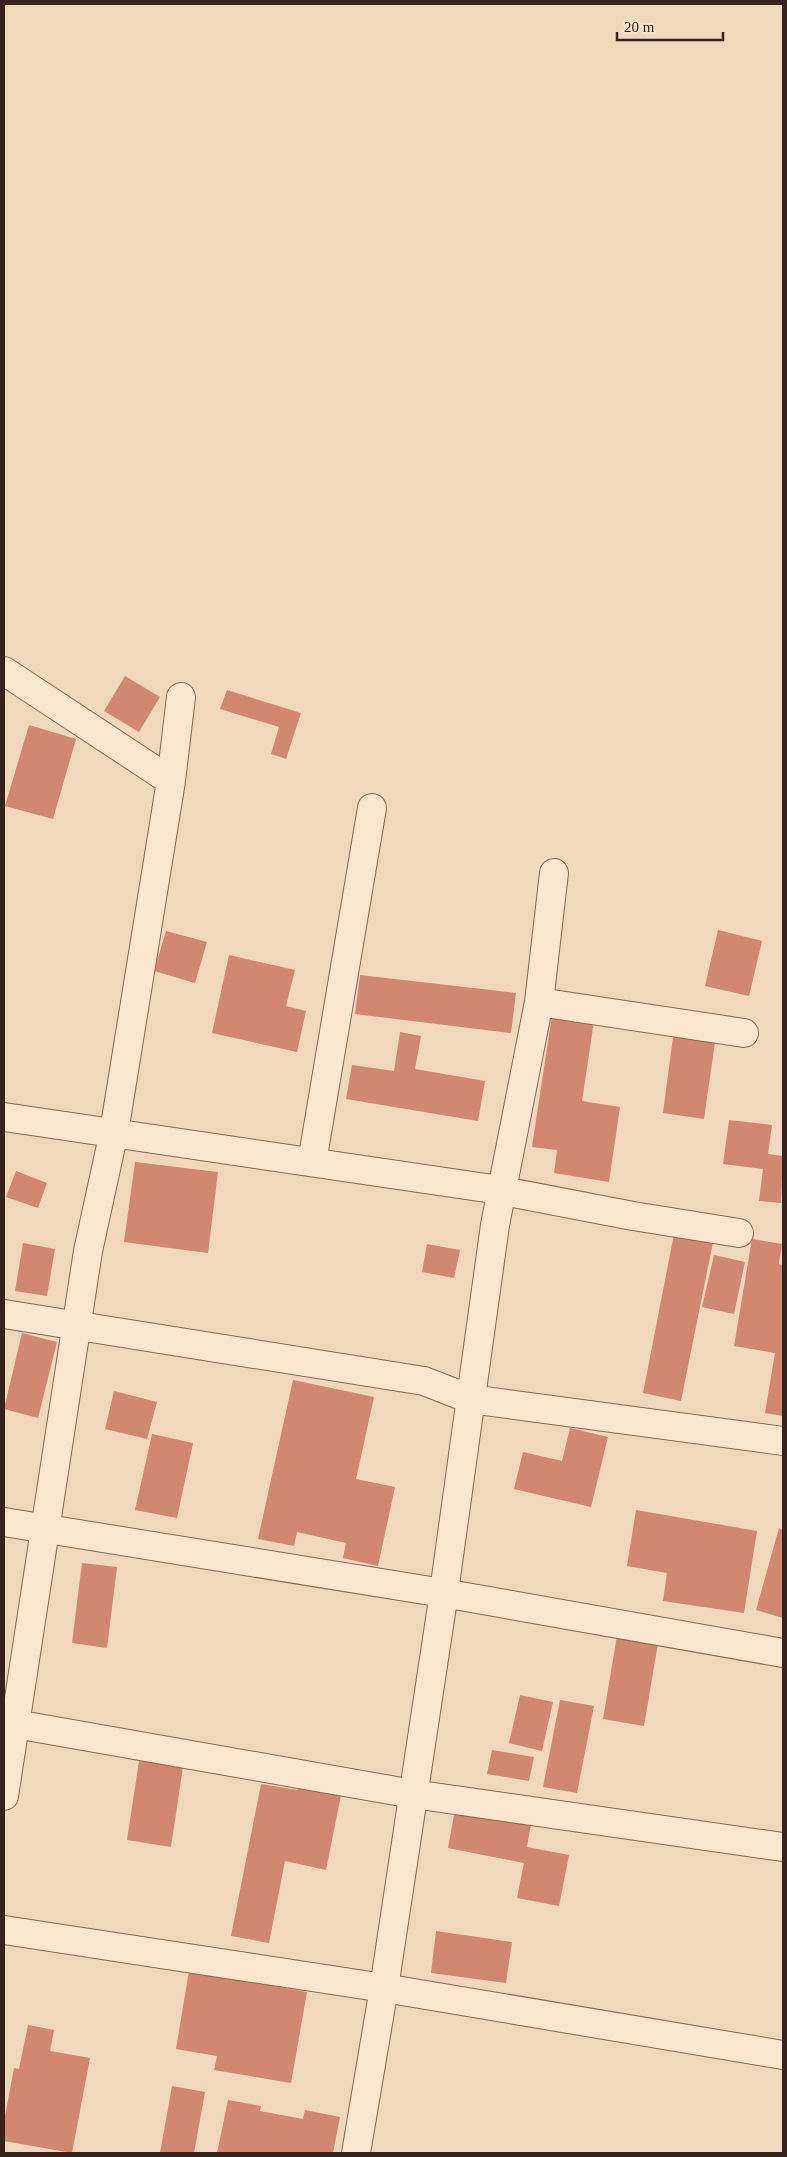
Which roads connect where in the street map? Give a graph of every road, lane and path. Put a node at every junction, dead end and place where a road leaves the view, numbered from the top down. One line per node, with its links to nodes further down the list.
1 (4, 671): 3 (street)
2 (181, 697): 3 (street)
3 (171, 781): 9 (street)
4 (372, 808): 10 (street)
5 (554, 873): 6 (street)
6 (539, 1002): 7 (street); 11 (street)
7 (744, 1034)
8 (4, 1117): 9 (street)
9 (114, 1132): 10 (street); 14 (street)
10 (312, 1162): 11 (street)
11 (500, 1191): 12 (street); 15 (street)
12 (739, 1233)
13 (4, 1314): 14 (street)
14 (77, 1325): 15 (street); 18 (street)
15 (470, 1399): 16 (street); 19 (street)
16 (783, 1441)
17 (4, 1522): 18 (street)
18 (45, 1528): 19 (street); 21 (street)
19 (444, 1593): 20 (street); 22 (street)
20 (783, 1653)
21 (10, 1723): 22 (street); 23 (street)
22 (414, 1794): 24 (street); 26 (street)
23 (4, 1796)
24 (783, 1847)
25 (4, 1930): 26 (street)
26 (384, 1988): 27 (street); 28 (street)
27 (783, 2055)
28 (356, 2153)

